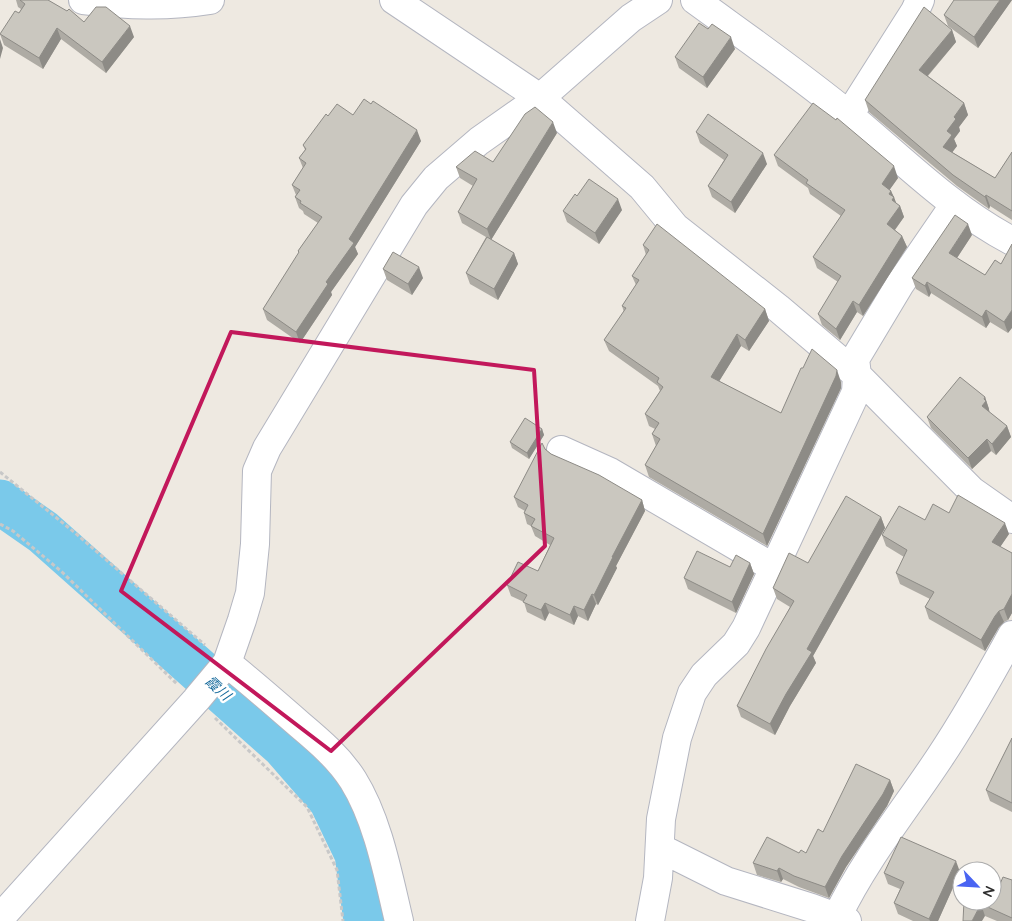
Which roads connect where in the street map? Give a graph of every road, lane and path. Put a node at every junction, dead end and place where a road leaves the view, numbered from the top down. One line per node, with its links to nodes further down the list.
1 (83, 0): 2 (street)
2 (210, 0)
3 (394, 0): 7 (street)
4 (658, 0): 7 (street)
5 (695, 0): 8 (street)
6 (920, 0): 8 (street)
7 (540, 98): 11 (street); 18 (street)
8 (849, 114): 9 (street)
9 (954, 204): 10 (street); 11 (street)
10 (1012, 240)
11 (857, 375): 14 (street); 16 (street)
12 (561, 450): 16 (street)
13 (0, 472): 18 (path)
14 (1012, 519)
15 (0, 524): 19 (path)
16 (774, 568): 20 (street)
17 (1012, 635): 22 (street)
18 (224, 667): 19 (street); 24 (street)
19 (199, 697): 21 (street); 23 (path)
20 (660, 848): 22 (street); 25 (street)
21 (0, 918)
22 (842, 919)
23 (343, 921)
24 (399, 921)
25 (650, 921)

